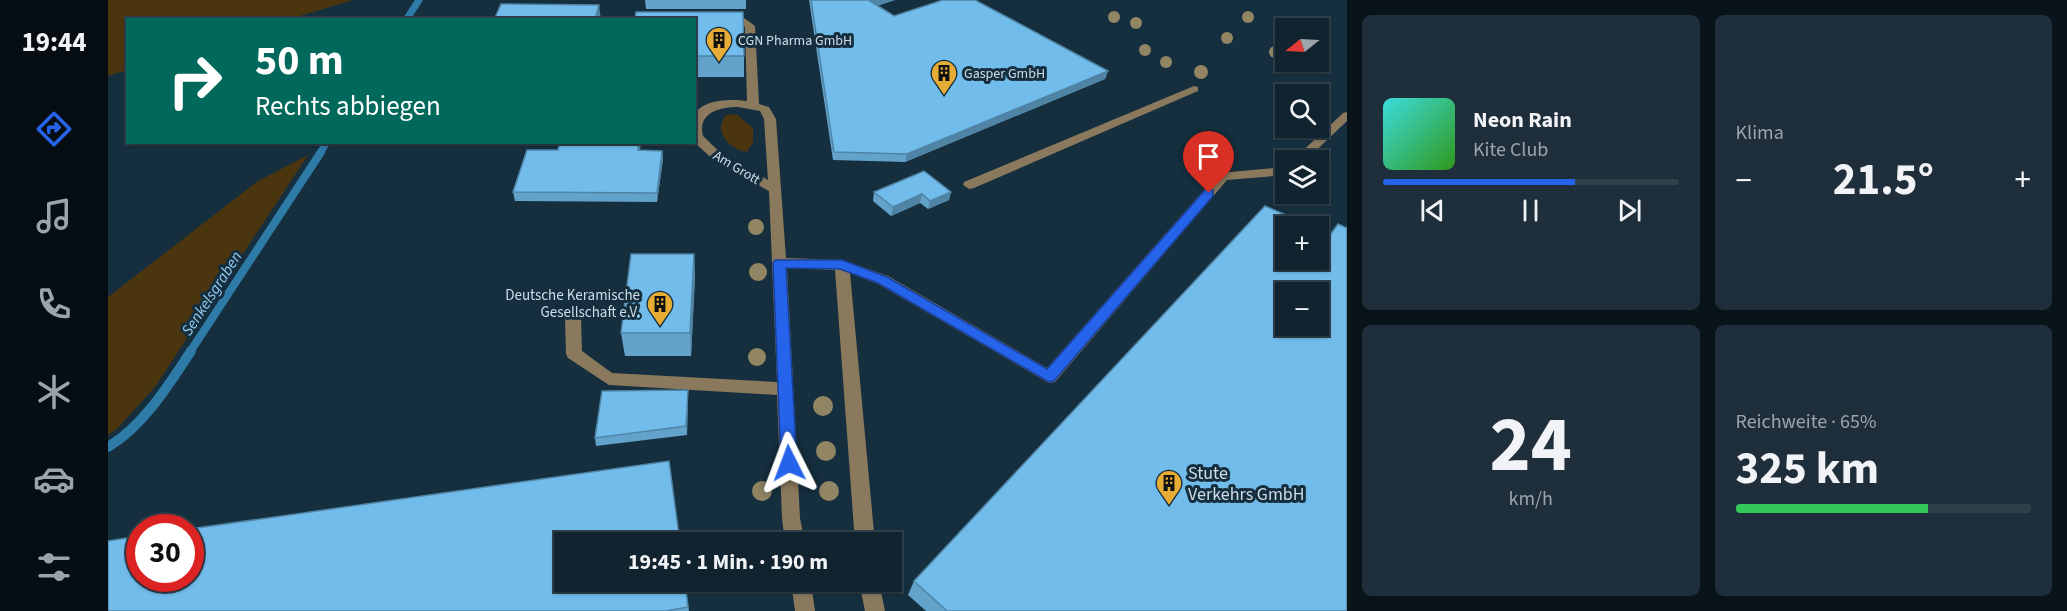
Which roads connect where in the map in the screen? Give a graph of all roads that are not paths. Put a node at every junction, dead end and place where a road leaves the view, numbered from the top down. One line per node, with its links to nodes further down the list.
1 (696, 22): 4 (street)
2 (1194, 89): 9 (street)
3 (696, 102): 5 (street)
4 (753, 105): 5 (street); 10 (street, Am Grott)
5 (714, 107): 10 (street, Am Grott)
6 (1347, 115): 7 (street)
7 (1310, 150)
8 (1275, 172): 12 (street)
9 (969, 185)
10 (776, 189): 11 (street, Am Grott)
11 (780, 263): 12 (street); 14 (street, Am Grott)
12 (842, 265): 16 (street)
13 (573, 318): 14 (street)
14 (785, 388): 15 (street, Am Grott)
15 (793, 532)
16 (864, 532)
17 (802, 592): 19 (street)
18 (871, 592): 20 (street)
19 (805, 611)
20 (875, 611)

